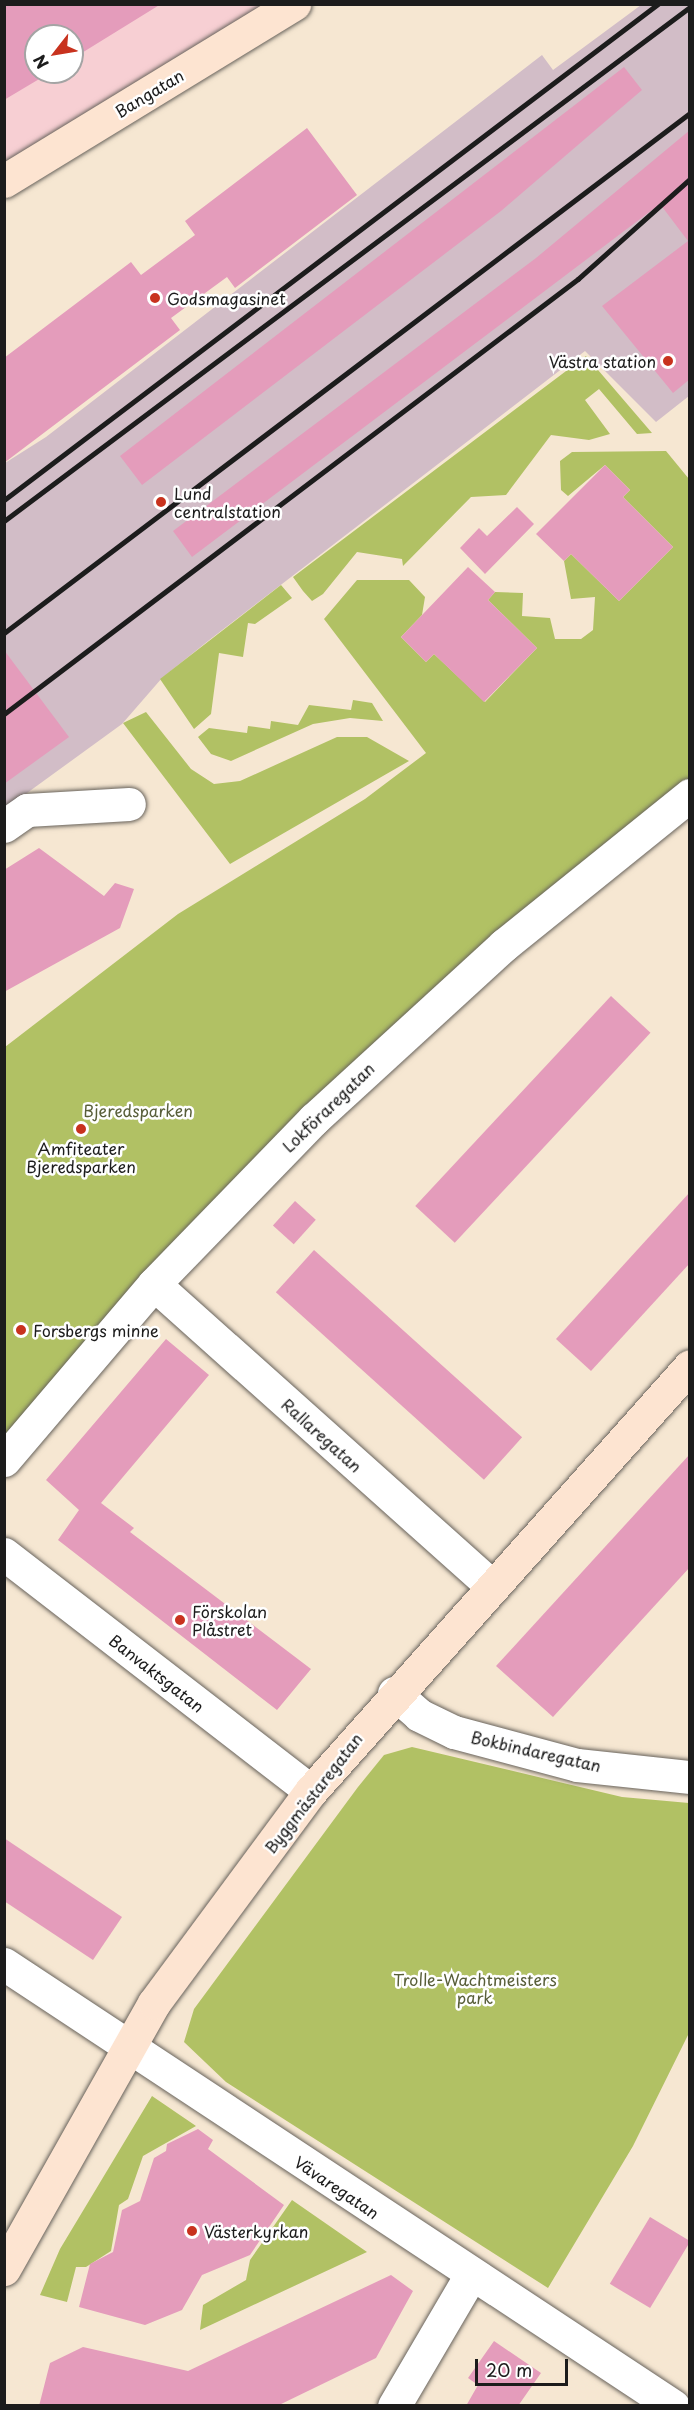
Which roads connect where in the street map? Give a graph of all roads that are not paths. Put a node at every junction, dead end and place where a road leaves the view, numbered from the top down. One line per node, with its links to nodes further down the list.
1 (294, 4): 2 (street, Bangatan)
2 (4, 181)
3 (690, 795): 6 (street, Lokföraregatan)
4 (129, 804): 5 (street)
5 (4, 826)
6 (154, 1284): 8 (street, Lokföraregatan); 10 (street, Rallaregatan)
7 (690, 1366): 10 (street, Byggmästaregatan)
8 (4, 1460)
9 (4, 1554): 13 (street, Banvaktsgatan)
10 (491, 1585): 11 (street, Byggmästaregatan)
11 (394, 1693): 12 (street, Bokbindaregatan); 13 (street, Byggmästaregatan)
12 (690, 1777)
13 (311, 1791): 15 (street, Byggmästaregatan)
14 (4, 1964): 15 (street, Vävaregatan)
15 (130, 2046): 16 (street, Byggmästaregatan); 17 (street, Vävaregatan)
16 (4, 2269)
17 (471, 2275): 18 (street); 19 (street, Vävaregatan)
18 (394, 2406)
19 (673, 2406)

